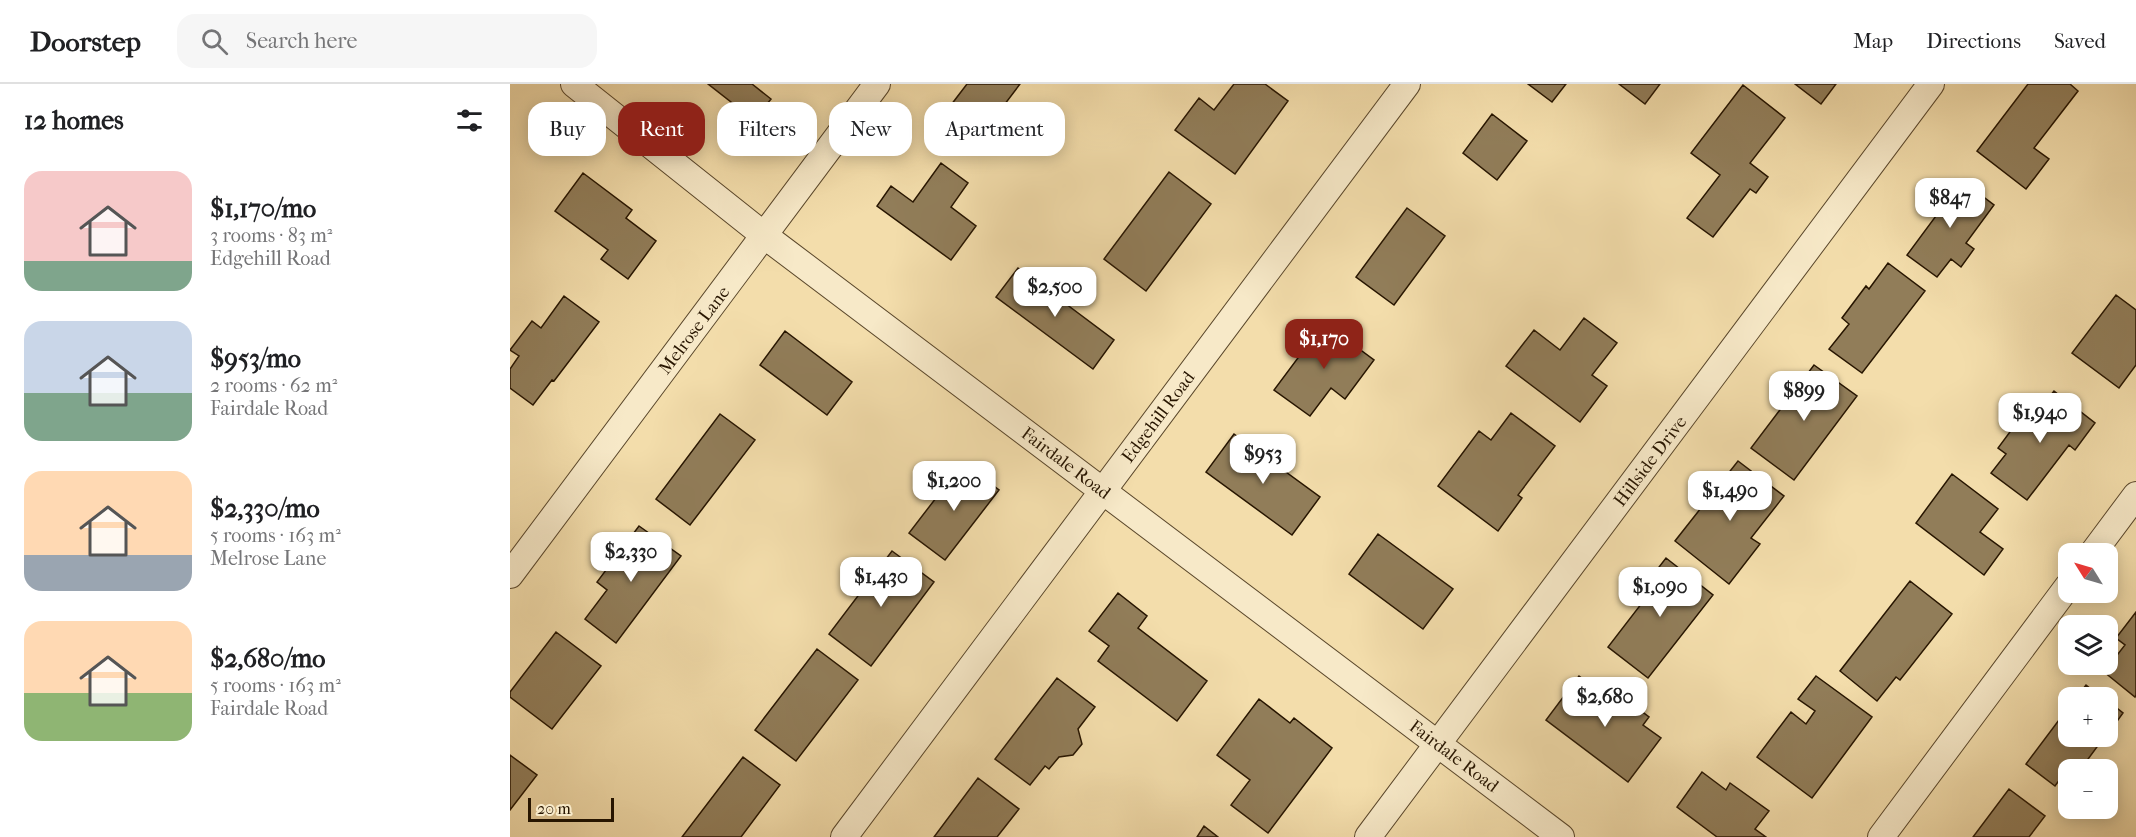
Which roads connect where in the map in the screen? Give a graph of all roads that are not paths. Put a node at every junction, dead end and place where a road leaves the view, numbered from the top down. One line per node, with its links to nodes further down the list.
1 (574, 84): 5 (street, Fairdale Road)
2 (877, 84): 5 (street, Melrose Lane)
3 (1407, 84): 6 (street, Edgehill Road)
4 (1931, 84): 11 (street, Hillside Drive)
5 (765, 236): 6 (street, Fairdale Road); 9 (street, Melrose Lane)
6 (1103, 490): 11 (street, Fairdale Road); 12 (street, Edgehill Road)
7 (2136, 495): 8 (street)
8 (2100, 543)
9 (510, 575)
10 (2058, 599): 15 (street)
11 (1438, 744): 13 (street, Hillside Drive); 14 (street, Fairdale Road)
12 (844, 837)
13 (1368, 837)
14 (1562, 837)
15 (1881, 837)

